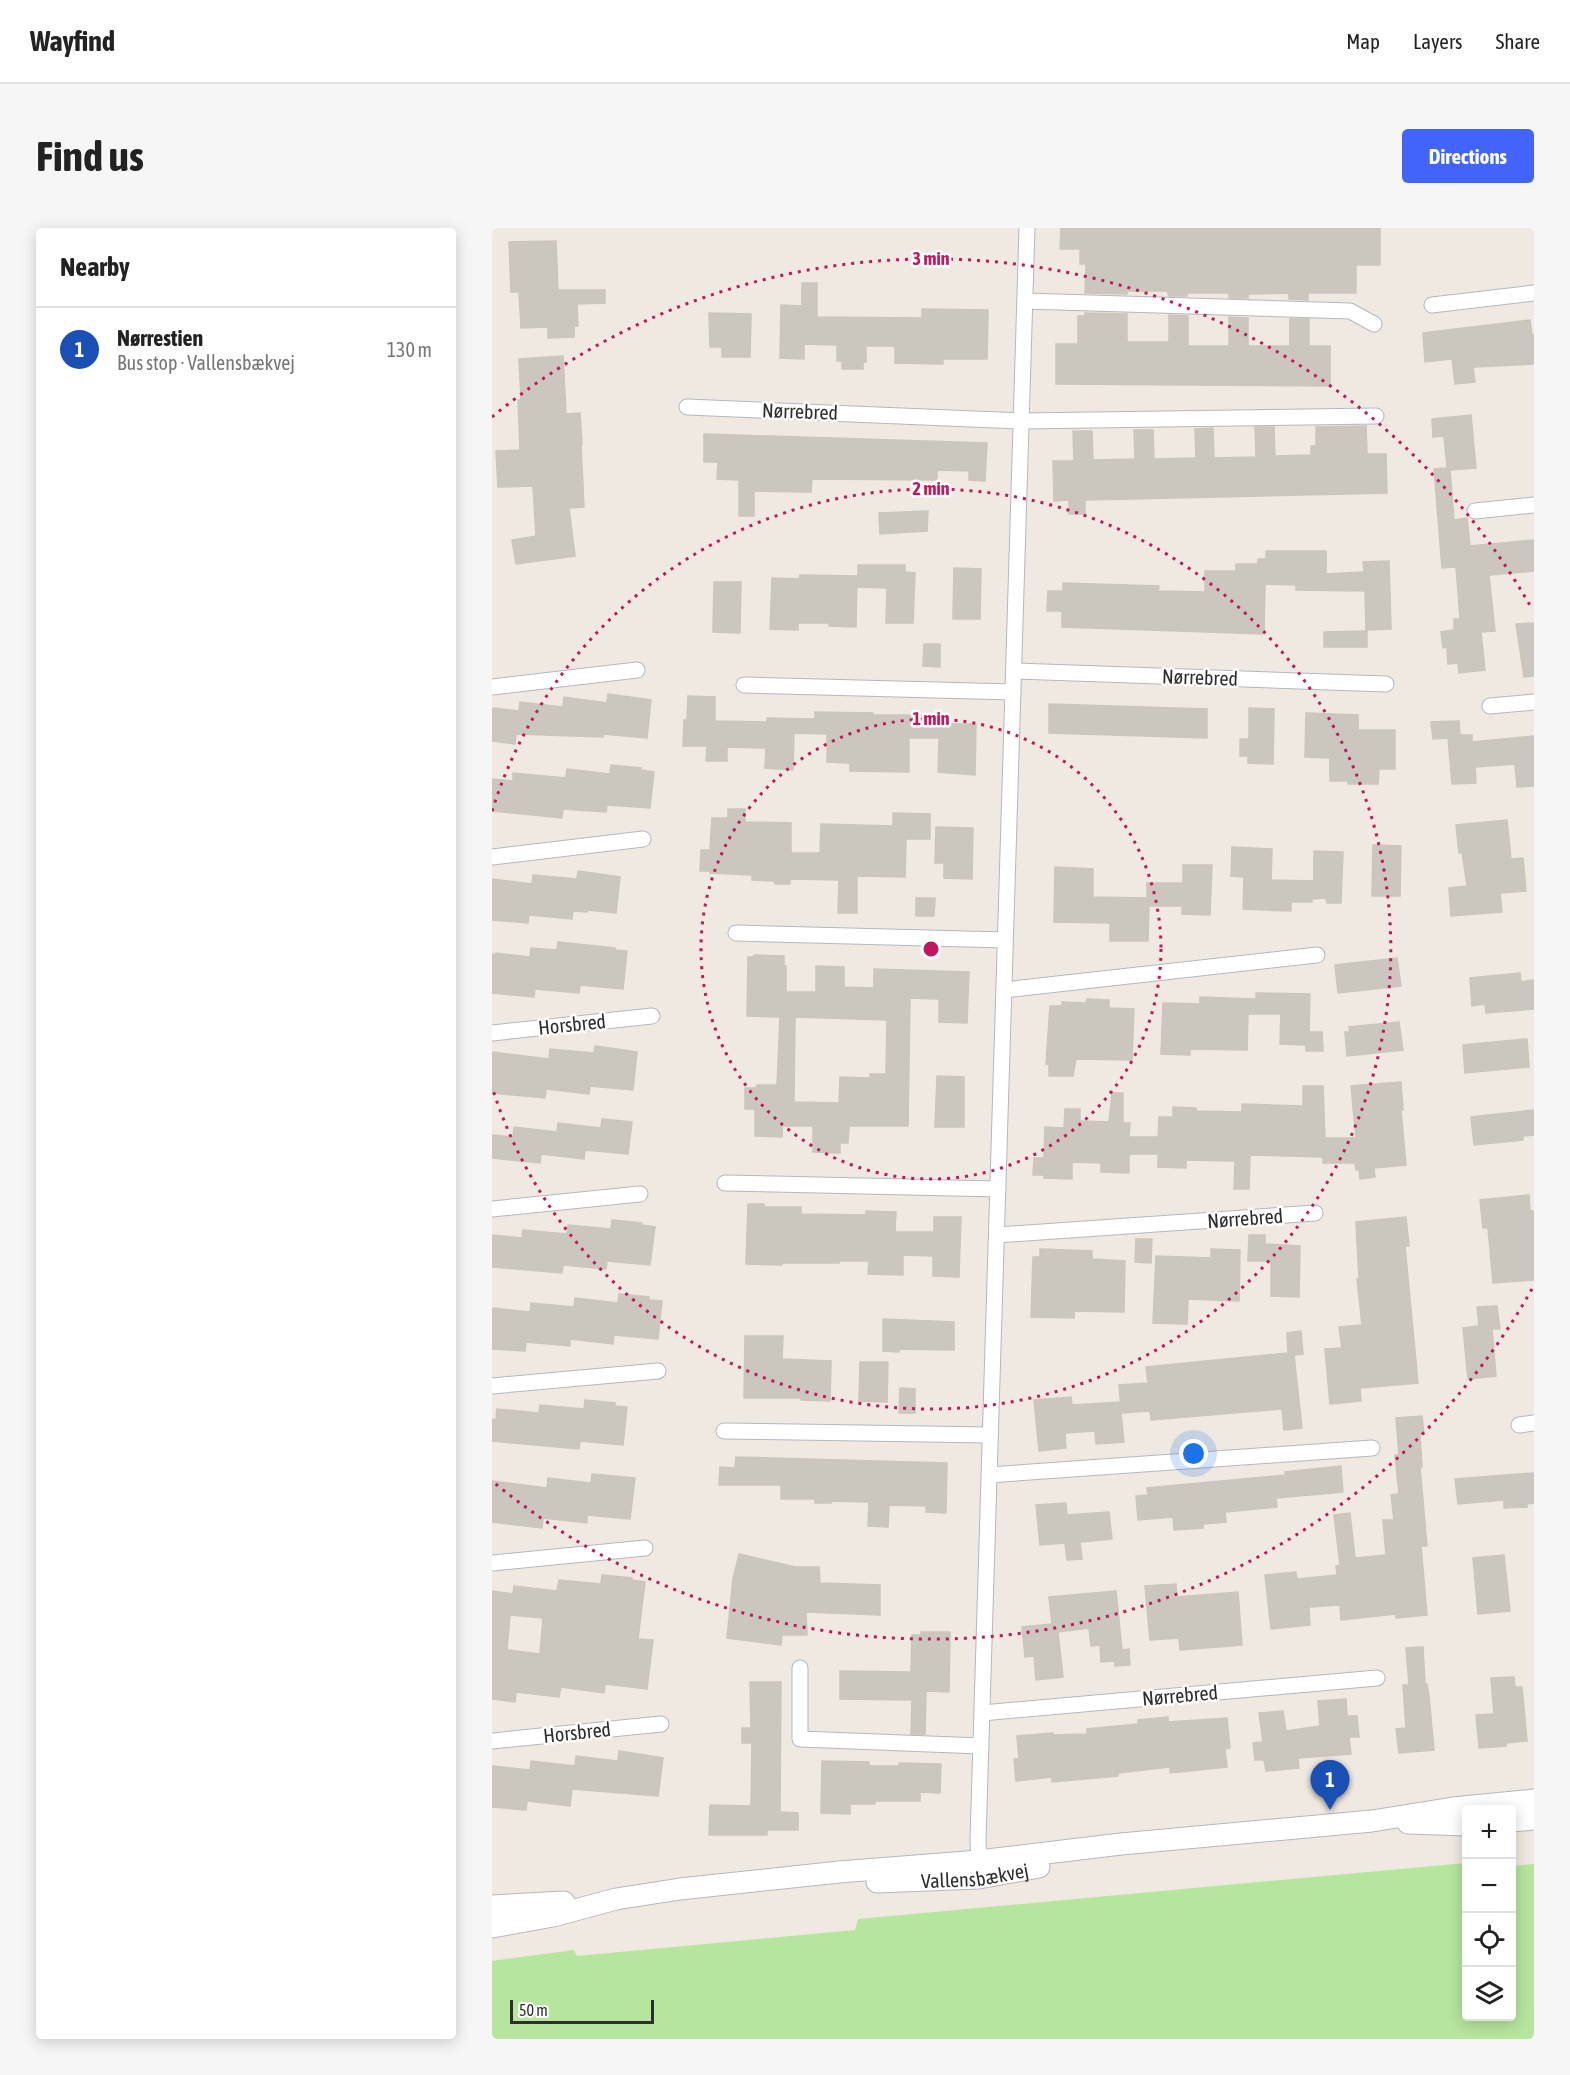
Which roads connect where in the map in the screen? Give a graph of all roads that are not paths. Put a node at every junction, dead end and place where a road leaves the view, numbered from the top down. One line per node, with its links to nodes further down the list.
1 (1027, 228): 3 (street)
2 (1534, 292): 4 (street)
3 (1025, 301): 5 (street); 8 (street)
4 (1432, 305)
5 (1374, 324)
6 (687, 407): 8 (street, Nørrebred)
7 (1376, 416): 8 (street, Nørrebred)
8 (1021, 420): 12 (street)
9 (1534, 505): 10 (street)
10 (1474, 512)
11 (637, 670): 15 (street)
12 (1014, 670): 13 (street, Nørrebred); 16 (street)
13 (1386, 684)
14 (744, 685): 16 (street)
15 (492, 687)
16 (1013, 692): 22 (street)
17 (1534, 702): 18 (street)
18 (1490, 706)
19 (643, 839): 20 (street)
20 (492, 857)
21 (736, 933): 22 (street)
22 (1005, 940): 24 (street)
23 (1317, 955): 24 (street)
24 (1004, 990): 28 (street)
25 (652, 1016): 26 (street, Horsbred)
26 (492, 1032)
27 (725, 1182): 28 (street)
28 (998, 1189): 32 (street)
29 (640, 1194): 30 (street)
30 (492, 1209)
31 (1315, 1213): 32 (street, Nørrebred)
32 (997, 1235): 36 (street)
33 (658, 1371): 34 (street)
34 (492, 1386)
35 (724, 1431): 36 (street)
36 (990, 1435): 38 (street)
37 (1372, 1448): 38 (street)
38 (989, 1475): 43 (street)
39 (645, 1548): 40 (street)
40 (492, 1563)
41 (800, 1668): 46 (street)
42 (1377, 1678): 43 (street, Nørrebred)
43 (982, 1713): 46 (street)
44 (661, 1724): 45 (street, Horsbred)
45 (492, 1741)
46 (981, 1746): 52 (street)
47 (1534, 1800): 49 (street, Vallensbækvej)
48 (1534, 1819): 50 (street)
49 (1371, 1821): 51 (street, Vallensbækvej); 52 (street, Vallensbækvej)
50 (1516, 1821)
51 (1462, 1825)
52 (979, 1870): 53 (street, Vallensbækvej)
53 (616, 1899): 54 (street, Vallensbækvej); 55 (street, Vallensbækvej)
54 (492, 1906)
55 (492, 1927)

